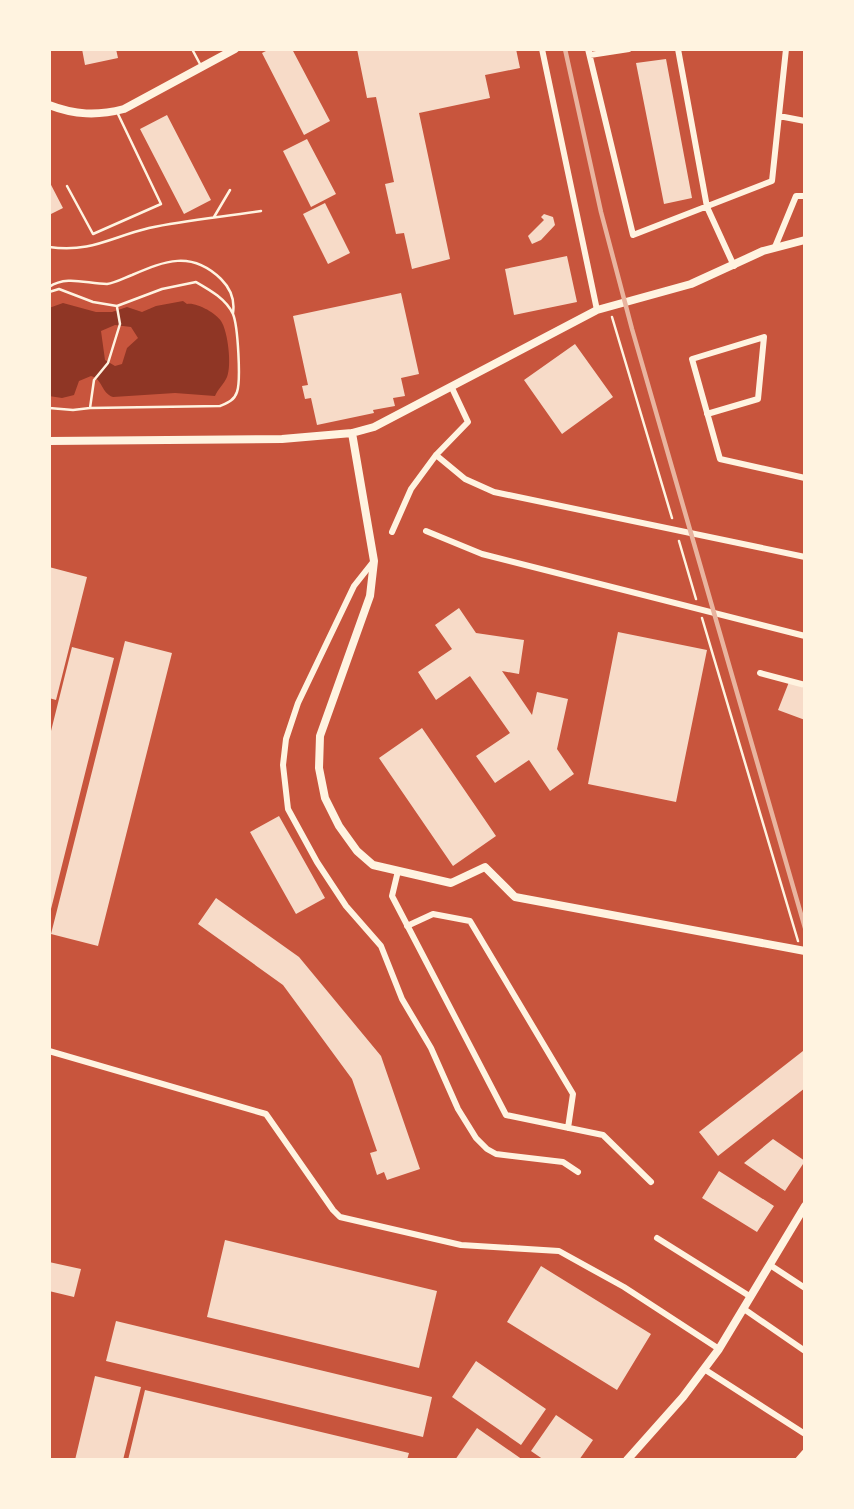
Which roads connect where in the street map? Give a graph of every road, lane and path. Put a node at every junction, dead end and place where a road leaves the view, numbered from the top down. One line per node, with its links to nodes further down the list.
1 (192, 49): 8 (lane)
2 (235, 49): 8 (street)
3 (542, 49): 27 (street)
4 (629, 49): 7 (street)
5 (678, 49): 16 (street)
6 (786, 49): 11 (street)
7 (589, 52): 16 (street)
8 (202, 67): 10 (street)
9 (49, 105): 10 (street)
10 (117, 111): 13 (lane)
11 (779, 116): 12 (street); 16 (street)
12 (805, 121)
13 (67, 186)
14 (230, 190): 18 (path)
15 (805, 196): 21 (street)
16 (707, 207): 22 (street)
17 (261, 211): 18 (path)
18 (214, 217): 20 (path)
19 (805, 240): 21 (street)
20 (49, 247)
21 (775, 247): 22 (street)
22 (733, 266): 26 (street)
23 (49, 287): 28 (path)
24 (49, 292): 25 (path)
25 (117, 306): 28 (path); 31 (path)
26 (609, 307): 27 (street); 37 (path)
27 (597, 310): 29 (street)
28 (233, 313): 31 (path)
29 (452, 388): 33 (street); 35 (street)
30 (49, 408): 31 (path)
31 (90, 408)
32 (707, 414): 32 (street); 36 (street)
33 (352, 433): 34 (street); 41 (street)
34 (49, 441)
35 (436, 455): 37 (street); 39 (street)
36 (805, 478)
37 (675, 528): 40 (street); 42 (path)
38 (426, 531): 42 (street)
39 (392, 532)
40 (805, 557)
41 (374, 561): 46 (street); 51 (street)
42 (699, 609): 43 (street); 48 (path)
43 (805, 636)
44 (760, 673): 45 (street)
45 (805, 685)
46 (398, 871): 47 (street); 48 (street)
47 (407, 926): 50 (street); 50 (street)
48 (803, 952)
49 (49, 1051): 59 (street)
50 (568, 1128): 52 (street)
51 (578, 1172)
52 (651, 1182)
53 (805, 1206): 55 (street)
54 (657, 1238): 57 (street)
55 (770, 1265): 56 (street); 57 (street)
56 (805, 1288)
57 (751, 1297): 58 (street)
58 (744, 1309): 59 (street); 60 (street)
59 (719, 1349): 61 (street)
60 (805, 1351)
61 (704, 1368): 62 (street); 63 (street)
62 (805, 1434)
63 (626, 1460)

